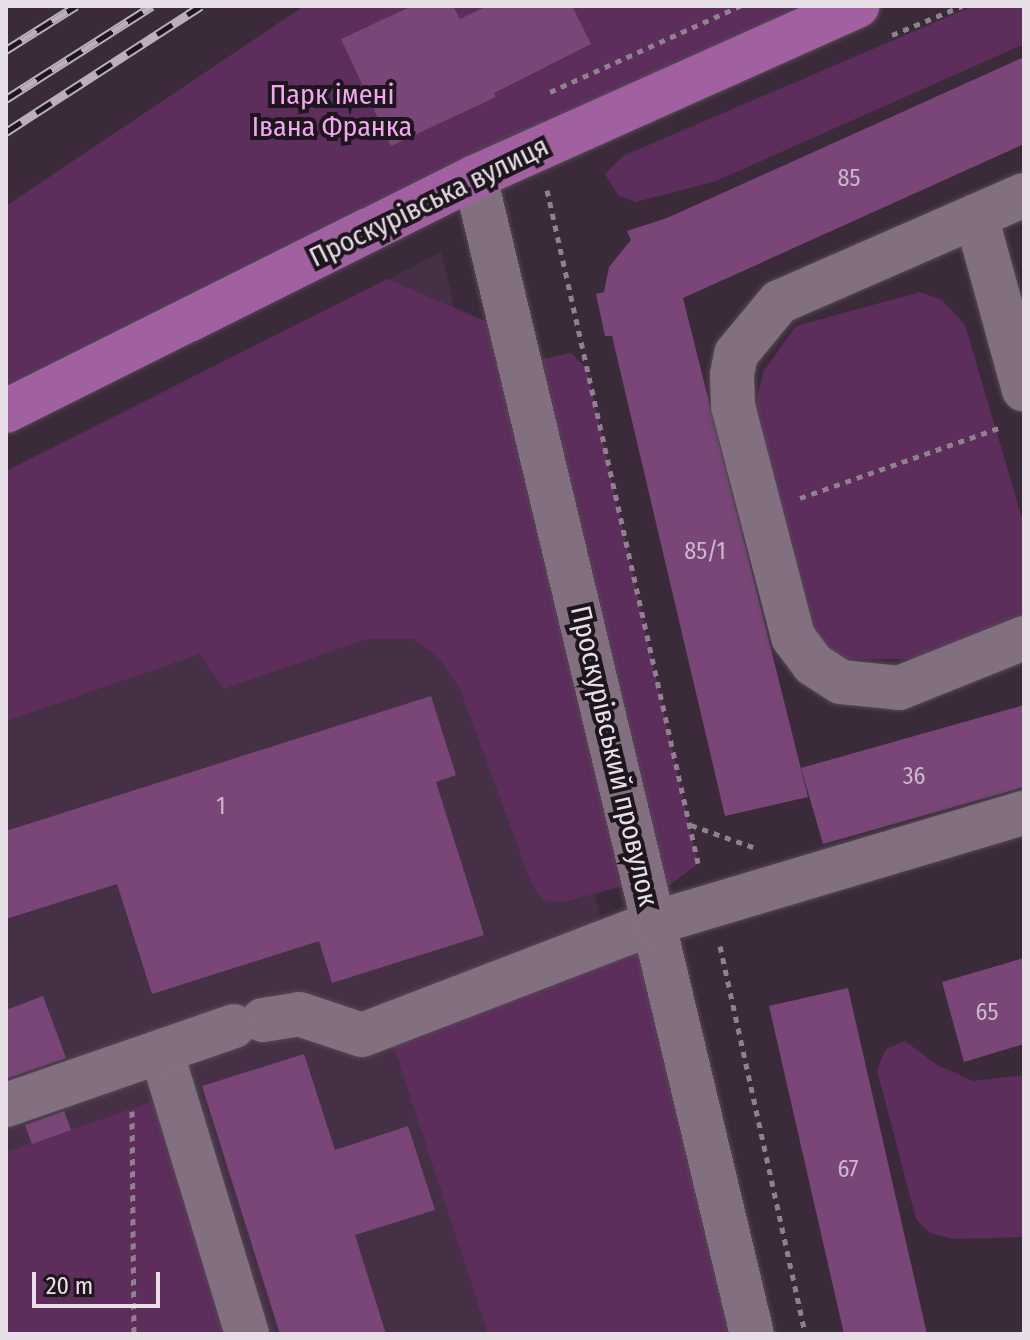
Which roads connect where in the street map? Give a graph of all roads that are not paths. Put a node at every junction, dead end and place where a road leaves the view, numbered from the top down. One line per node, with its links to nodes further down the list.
1 (858, 6): 2 (main road, Проскурівська вулиця)
2 (475, 177): 6 (main road, Проскурівська вулиця); 9 (street, Проскурівський провулок)
3 (1024, 195): 4 (street)
4 (976, 216): 5 (street); 7 (street)
5 (1018, 382)
6 (6, 411)
7 (1024, 638)
8 (1024, 813): 9 (street)
9 (654, 923): 10 (street); 13 (street, Проскурівський провулок)
10 (162, 1054): 11 (street); 12 (street)
11 (6, 1105)
12 (247, 1334)
13 (752, 1334)

